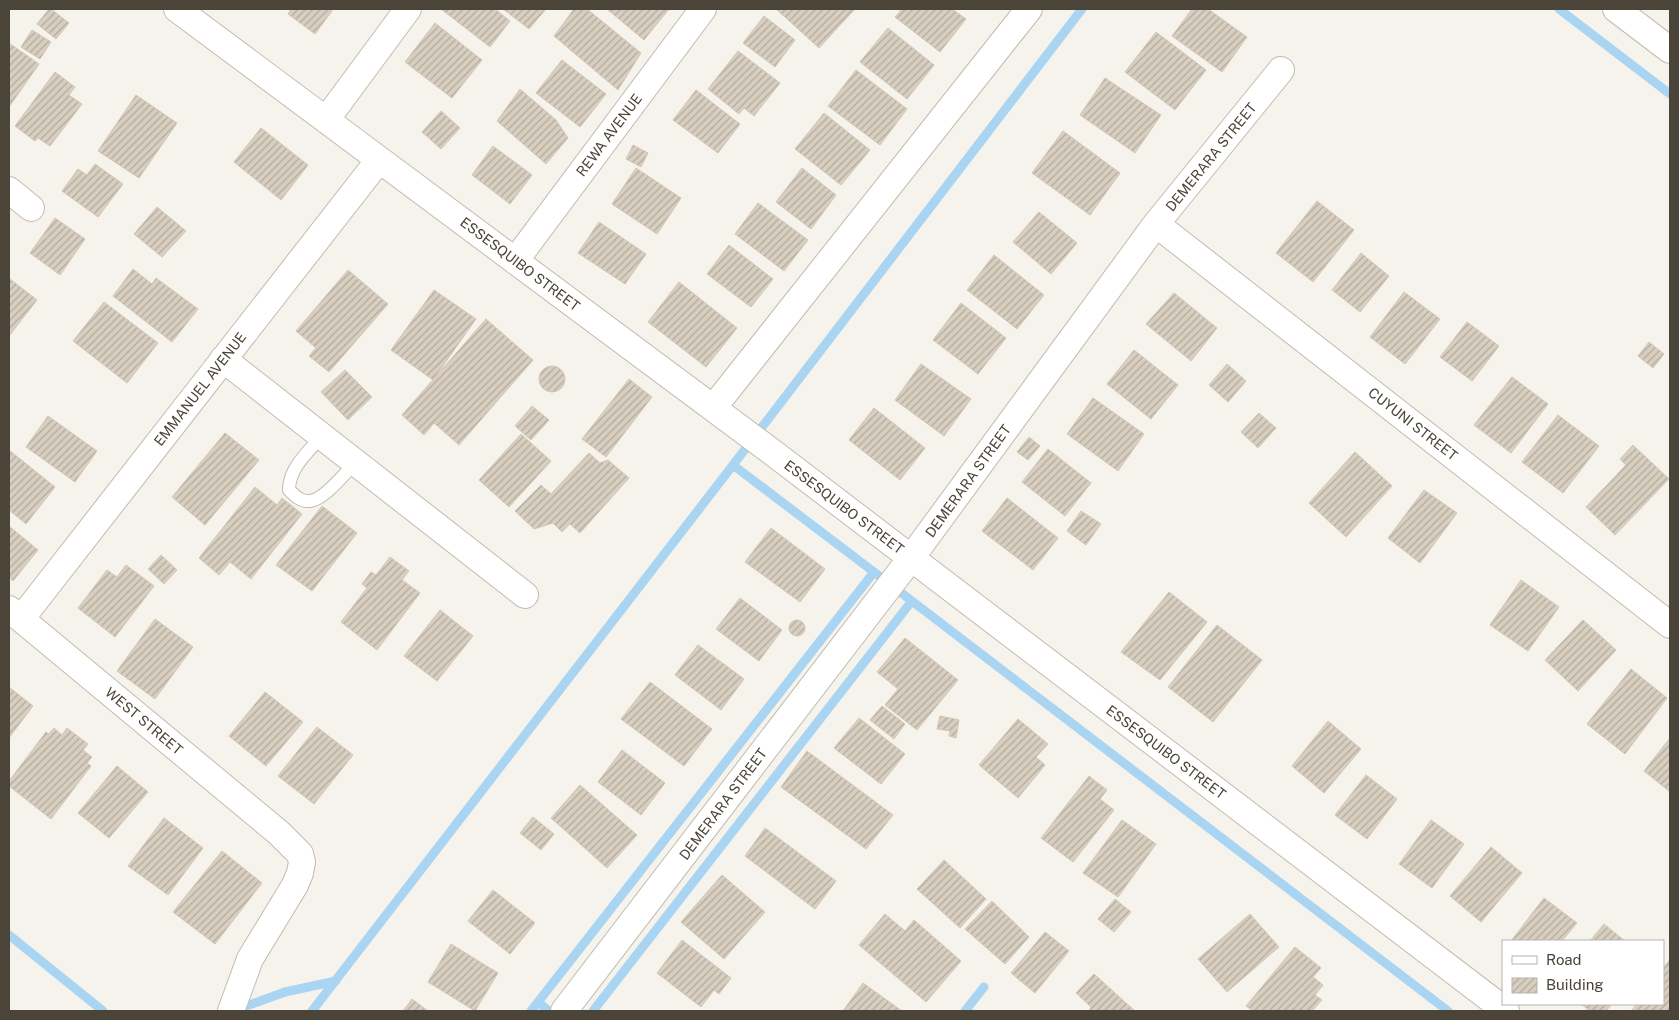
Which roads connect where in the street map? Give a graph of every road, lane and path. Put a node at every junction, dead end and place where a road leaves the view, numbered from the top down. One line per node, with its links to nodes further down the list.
1 (177, 9): 8 (street, ESSESQUIBO STREET)
2 (408, 9): 8 (street)
3 (703, 9): 13 (street, REWA AVENUE)
4 (1029, 9): 15 (street)
5 (1616, 9): 6 (street)
6 (1670, 50)
7 (1281, 70): 12 (street, DEMERARA STREET)
8 (326, 120): 9 (street, ESSESQUIBO STREET)
9 (379, 160): 13 (street, ESSESQUIBO STREET); 14 (street, EMMANUEL AVENUE)
10 (9, 190): 11 (street)
11 (31, 208)
12 (1156, 224): 18 (street, DEMERARA STREET); 21 (street, CUYUNI STREET)
13 (515, 261): 15 (street, ESSESQUIBO STREET)
14 (223, 359): 16 (street); 20 (street, EMMANUEL AVENUE)
15 (722, 415): 18 (street, ESSESQUIBO STREET)
16 (322, 436): 17 (street); 17 (lane)
17 (355, 463): 19 (street)
18 (911, 558): 23 (street, DEMERARA STREET); 24 (street, ESSESQUIBO STREET)
19 (525, 595)
20 (15, 614): 22 (street, WEST STREET)
21 (1670, 625)
22 (233, 1003)
23 (564, 1011)
24 (1506, 1011)

